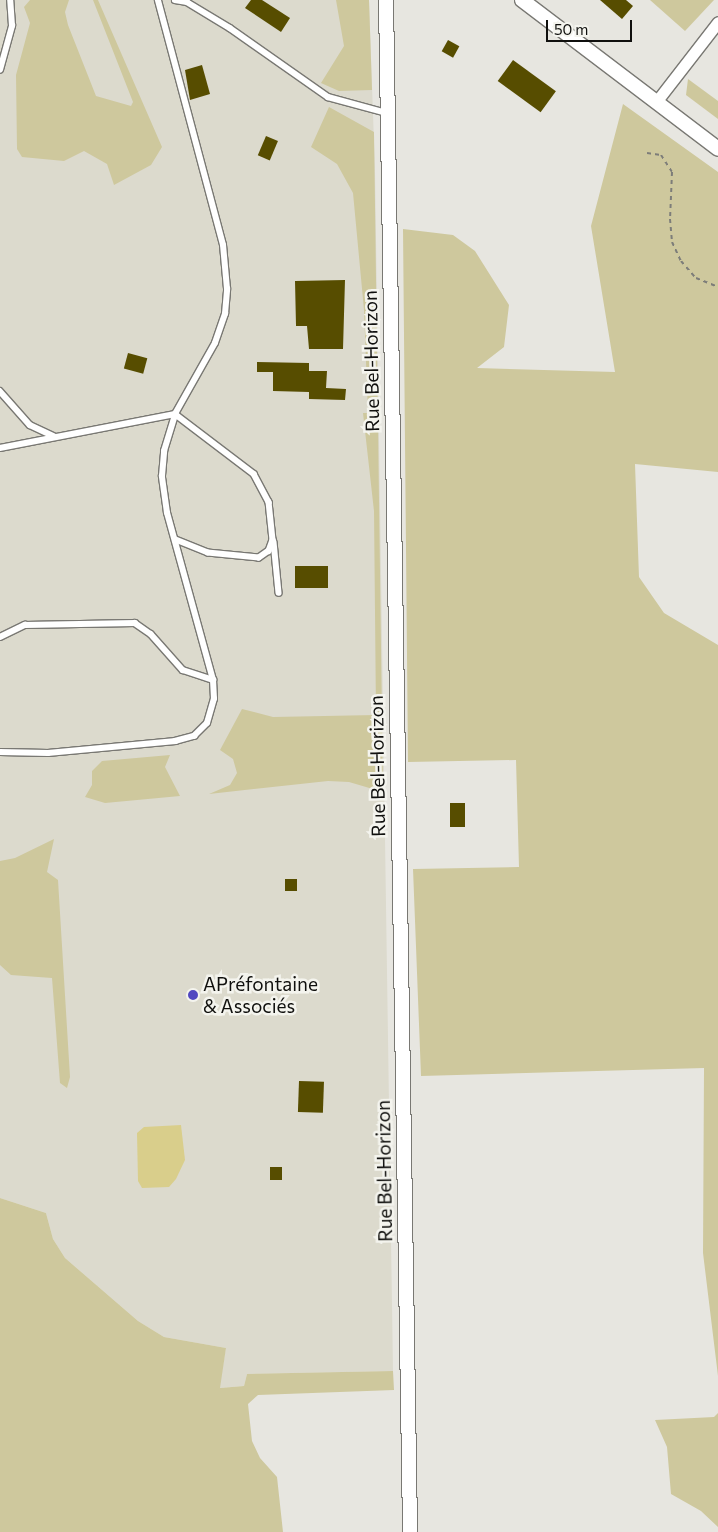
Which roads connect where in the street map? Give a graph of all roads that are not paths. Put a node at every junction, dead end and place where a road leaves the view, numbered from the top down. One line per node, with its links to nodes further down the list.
1 (10, 0): 7 (lane)
2 (158, 0): 12 (lane)
3 (175, 0): 9 (lane)
4 (386, 0): 9 (street, Rue Bel-Horizon)
5 (522, 0): 8 (street)
6 (718, 22): 8 (street)
7 (0, 70)
8 (656, 102): 10 (street)
9 (387, 113): 21 (street, Rue Bel-Horizon)
10 (718, 149)
11 (0, 391): 13 (lane)
12 (175, 414): 13 (lane); 15 (lane); 16 (lane)
13 (54, 436): 14 (lane)
14 (0, 448)
15 (176, 540): 16 (lane); 19 (lane)
16 (273, 540): 17 (lane)
17 (280, 593)
18 (0, 636): 19 (lane)
19 (213, 680): 20 (lane)
20 (0, 752)
21 (410, 1532)

